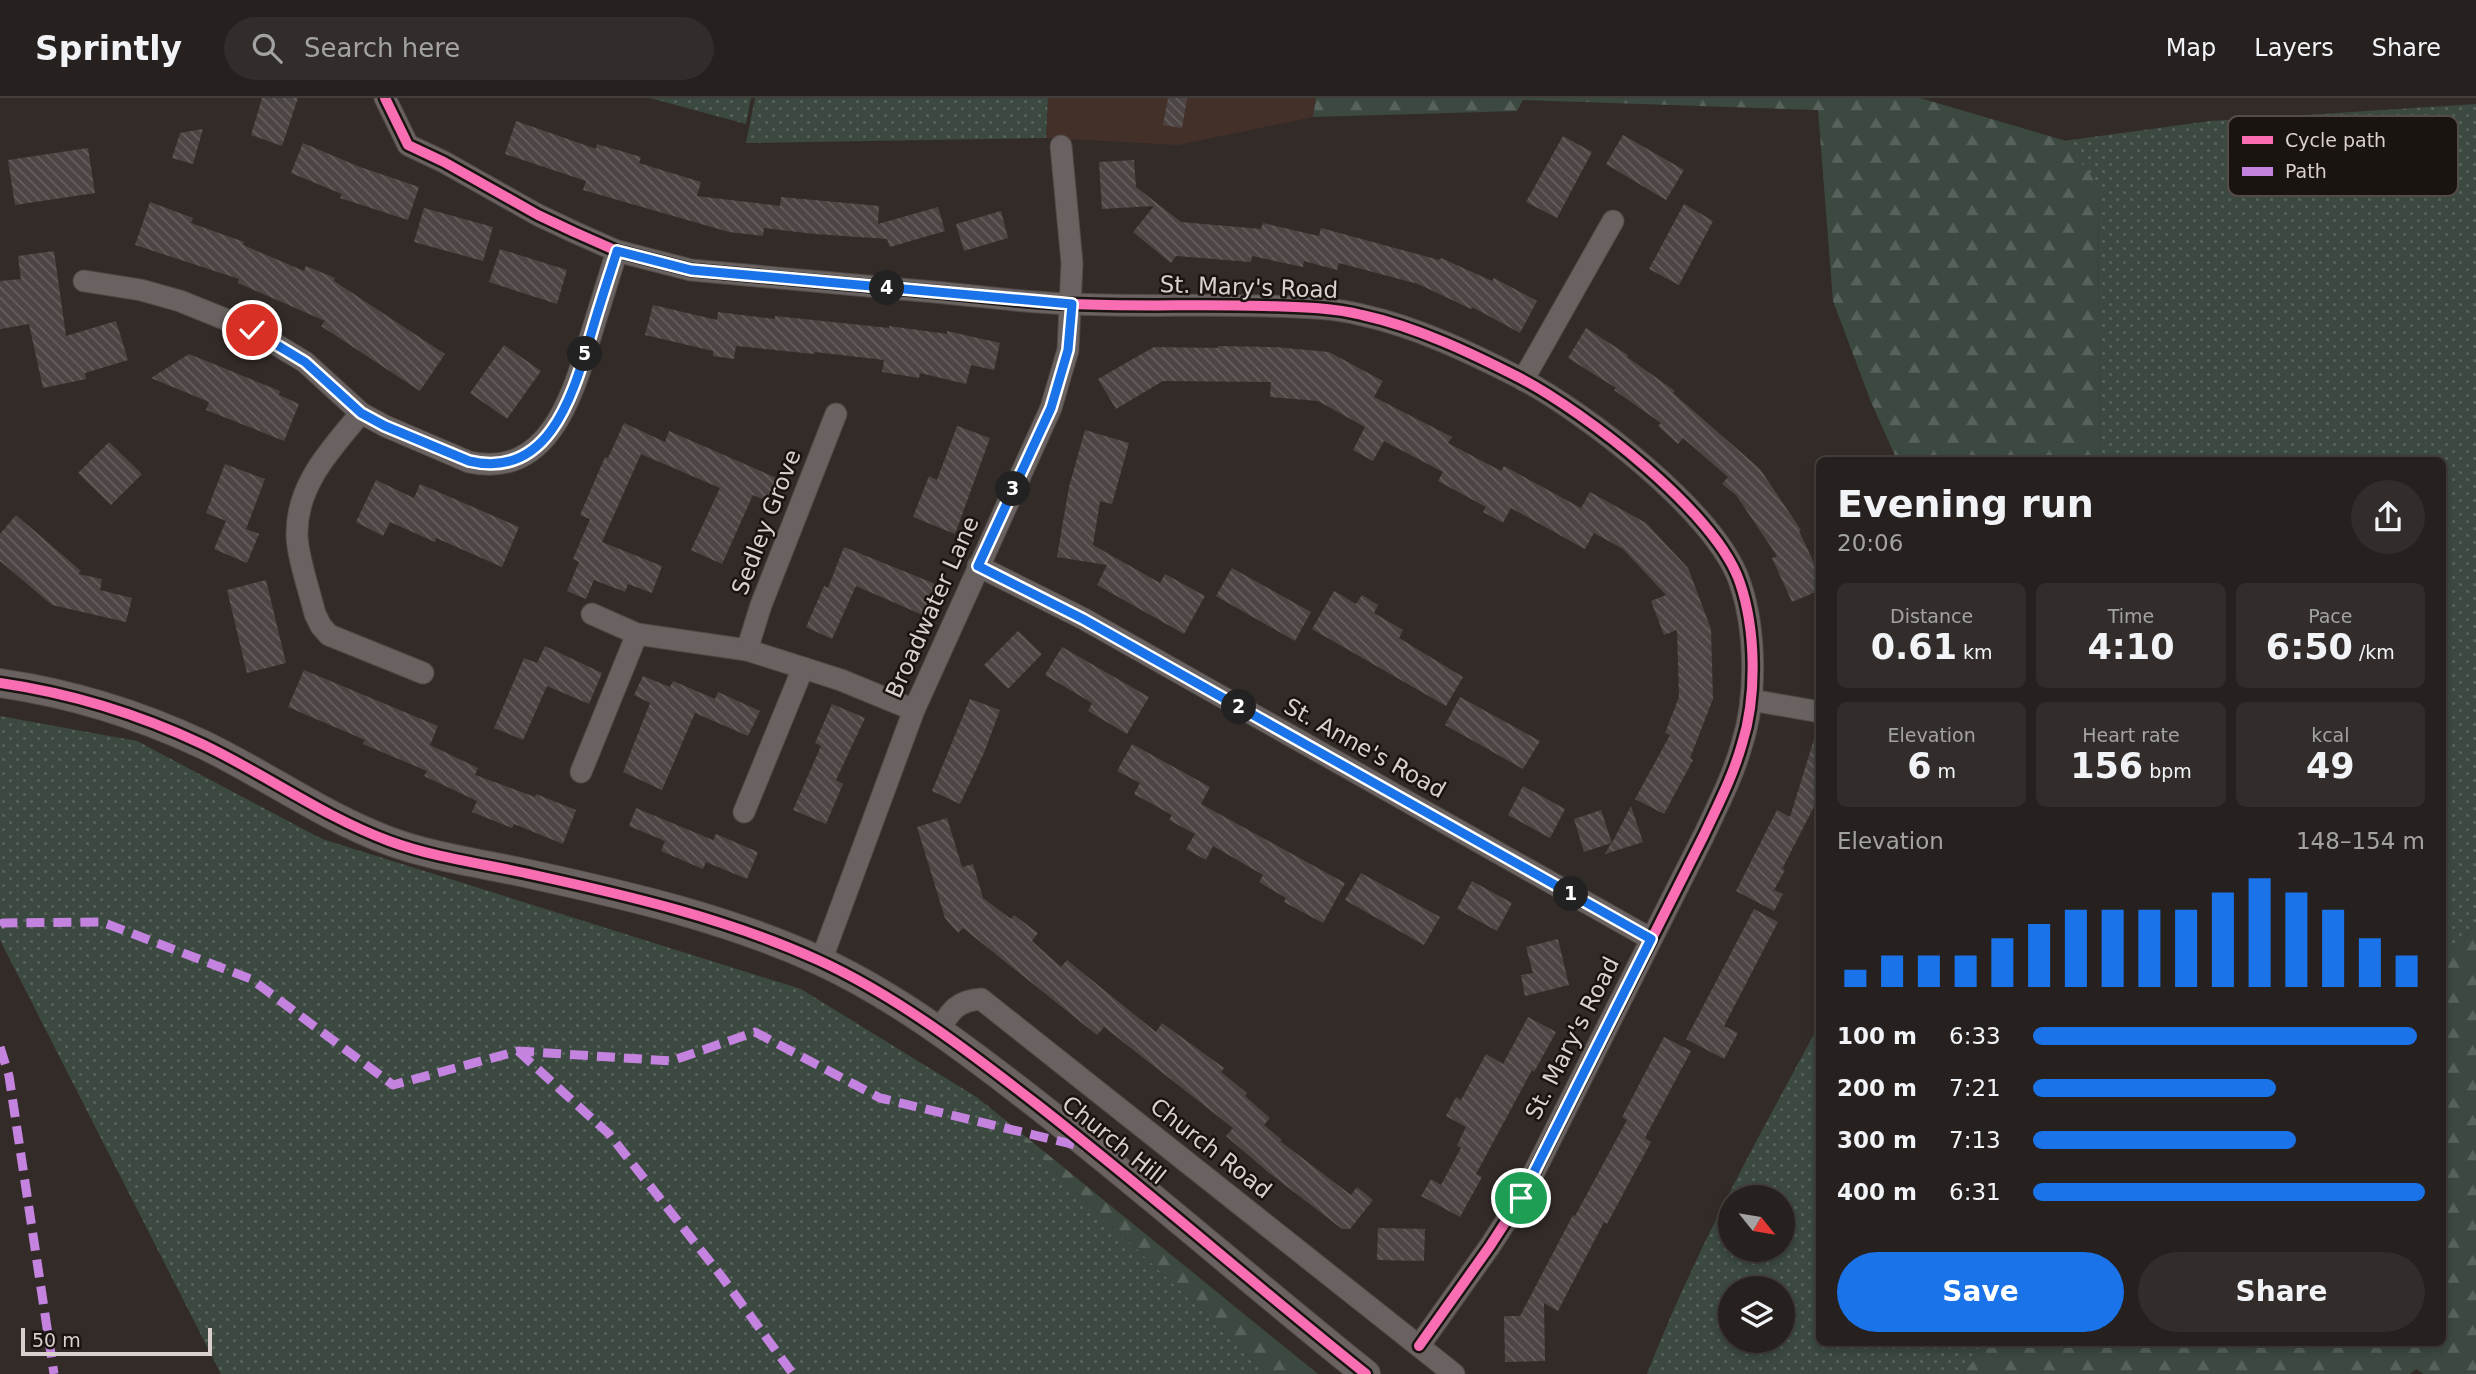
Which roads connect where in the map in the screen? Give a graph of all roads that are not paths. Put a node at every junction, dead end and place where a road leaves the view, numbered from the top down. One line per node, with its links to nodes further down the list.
1 (385, 98): 4 (street, St. Mary's Road)
2 (1061, 146): 6 (street, Broadwater Lane)
3 (1612, 221): 7 (street)
4 (617, 251): 6 (street, St. Mary's Road); 8 (street)
5 (83, 281): 8 (street)
6 (1072, 304): 7 (street, St. Mary's Road); 10 (street, Broadwater Lane)
7 (1523, 380): 17 (street, St. Mary's Road)
8 (361, 413): 15 (street)
9 (836, 414): 13 (street, Sedley Grove)
10 (978, 566): 18 (street, Broadwater Lane); 22 (street, St. Anne's Road)
11 (592, 614): 12 (street)
12 (637, 634): 13 (street); 20 (street)
13 (747, 650): 14 (street)
14 (803, 668): 18 (street); 21 (street)
15 (423, 673)
16 (0, 683): 23 (street, Church Hill)
17 (1751, 701): 19 (street); 22 (street, St. Mary's Road)
18 (914, 710): 23 (street, Broadwater Lane)
19 (1816, 711)
20 (581, 772)
21 (744, 813)
22 (1651, 939): 25 (street, St. Mary's Road)
23 (821, 961): 24 (street, Church Hill)
24 (938, 1031): 25 (street, Church Road); 26 (street, Church Hill)
25 (1419, 1346): 27 (street, Church Road)
26 (1366, 1374)
27 (1454, 1374)

